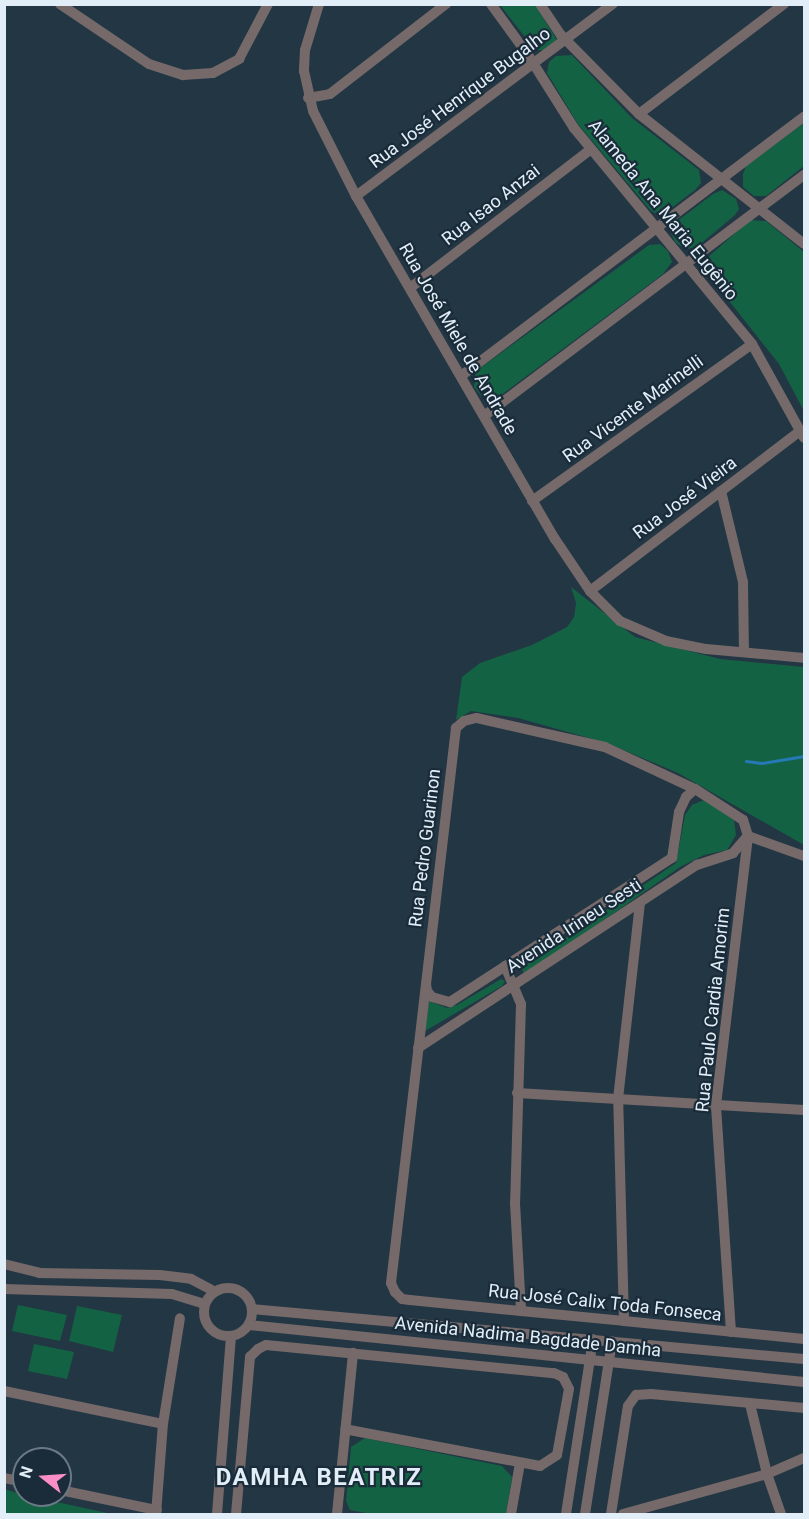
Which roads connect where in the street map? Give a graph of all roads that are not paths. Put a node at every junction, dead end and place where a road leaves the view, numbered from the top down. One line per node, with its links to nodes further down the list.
1 (60, 4): 10 (street)
2 (255, 4): 10 (street)
3 (268, 4): 10 (street)
4 (319, 4): 13 (street, Rua José Miele de Andrade)
5 (446, 4): 13 (street)
6 (491, 4): 12 (street, Alameda Ana Maria Eugênio)
7 (540, 4): 11 (street)
8 (613, 4): 11 (street, Rua José Henrique Bugalho)
9 (784, 4): 14 (street)
10 (262, 18)
11 (566, 40): 12 (street, Rua José Henrique Bugalho); 14 (street)
12 (534, 64): 16 (street, Alameda Ana Maria Eugênio); 19 (street, Rua José Henrique Bugalho)
13 (308, 98): 19 (street, Rua José Miele de Andrade)
14 (639, 114): 18 (street)
15 (804, 117): 18 (street)
16 (591, 149): 21 (street, Alameda Ana Maria Eugênio); 24 (street, Rua Isao Anzai)
17 (804, 175): 20 (street)
18 (722, 179): 20 (street); 21 (street)
19 (356, 196): 24 (street, Rua José Miele de Andrade)
20 (760, 209): 22 (street); 23 (street)
21 (657, 228): 23 (street, Alameda Ana Maria Eugênio); 26 (street)
22 (804, 244)
23 (686, 264): 25 (street, Alameda Ana Maria Eugênio); 27 (street)
24 (410, 288): 26 (street, Rua José Miele de Andrade)
25 (752, 344): 28 (street, Alameda Ana Maria Eugênio); 30 (street, Rua Vicente Marinelli)
26 (461, 376): 27 (street, Rua José Miele de Andrade)
27 (484, 416): 30 (street, Rua José Miele de Andrade)
28 (802, 434): 29 (street, Rua José Vieira)
29 (721, 491): 31 (street, Rua José Vieira); 32 (street)
30 (532, 501): 31 (street, Rua José Miele de Andrade)
31 (590, 591): 32 (street, Rua José Miele de Andrade)
32 (744, 652): 33 (street, Rua José Miele de Andrade)
33 (804, 658)
34 (695, 789): 35 (street); 38 (street, Avenida Irineu Sesti); 39 (street, Rua Pedro Guarinon)
35 (748, 836): 36 (street); 37 (street, Avenida Irineu Sesti); 44 (street, Rua Paulo Cardia Amorim)
36 (804, 856)
37 (640, 903): 40 (street, Avenida Irineu Sesti); 43 (street)
38 (506, 966): 39 (street, Avenida Irineu Sesti); 40 (street)
39 (426, 984): 41 (street, Rua Pedro Guarinon)
40 (515, 985): 41 (street, Avenida Irineu Sesti); 42 (street)
41 (418, 1048): 49 (street, Rua Pedro Guarinon)
42 (517, 1094): 43 (street); 52 (street)
43 (618, 1099): 44 (street); 54 (street)
44 (716, 1105): 45 (street); 56 (street, Rua Paulo Cardia Amorim)
45 (804, 1110)
46 (4, 1264): 48 (street)
47 (4, 1289): 50 (street)
48 (215, 1292): 50 (street); 51 (street)
49 (402, 1299): 52 (street, Rua José Calix Toda Fonseca)
50 (205, 1304): 57 (street)
51 (252, 1309): 55 (street); 59 (street, Avenida Nadima Bagdade Damha)
52 (520, 1311): 54 (street, Rua José Calix Toda Fonseca)
53 (180, 1317): 69 (street)
54 (624, 1321): 56 (street, Rua José Calix Toda Fonseca)
55 (249, 1325): 57 (street); 63 (street, Avenida Nadima Bagdade Damha)
56 (731, 1332): 58 (street, Rua José Calix Toda Fonseca)
57 (231, 1337): 78 (street)
58 (804, 1339)
59 (593, 1340): 60 (street, Avenida Nadima Bagdade Damha); 63 (street)
60 (612, 1341): 62 (street, Avenida Nadima Bagdade Damha); 64 (street)
61 (352, 1353): 70 (street); 72 (street, Avenida Nadima Bagdade Damha); 79 (street, Avenida Nadima Bagdade Damha)
62 (804, 1359)
63 (590, 1360): 64 (street, Avenida Nadima Bagdade Damha); 73 (street)
64 (609, 1362): 65 (street, Avenida Nadima Bagdade Damha); 74 (street)
65 (804, 1382)
66 (4, 1391): 69 (street)
67 (750, 1404): 68 (street); 75 (street); 84 (street)
68 (804, 1408)
69 (163, 1424): 77 (street)
70 (345, 1429): 72 (street); 80 (street)
71 (804, 1458): 75 (street)
72 (520, 1463): 81 (street)
73 (573, 1470): 74 (street); 82 (street)
74 (591, 1473): 83 (street)
75 (767, 1474): 85 (street); 86 (street)
76 (72, 1493): 77 (street)
77 (157, 1512)
78 (217, 1515)
79 (236, 1515)
80 (337, 1515)
81 (511, 1515)
82 (566, 1515)
83 (585, 1515)
84 (611, 1515)
85 (623, 1515)
86 (782, 1515)

